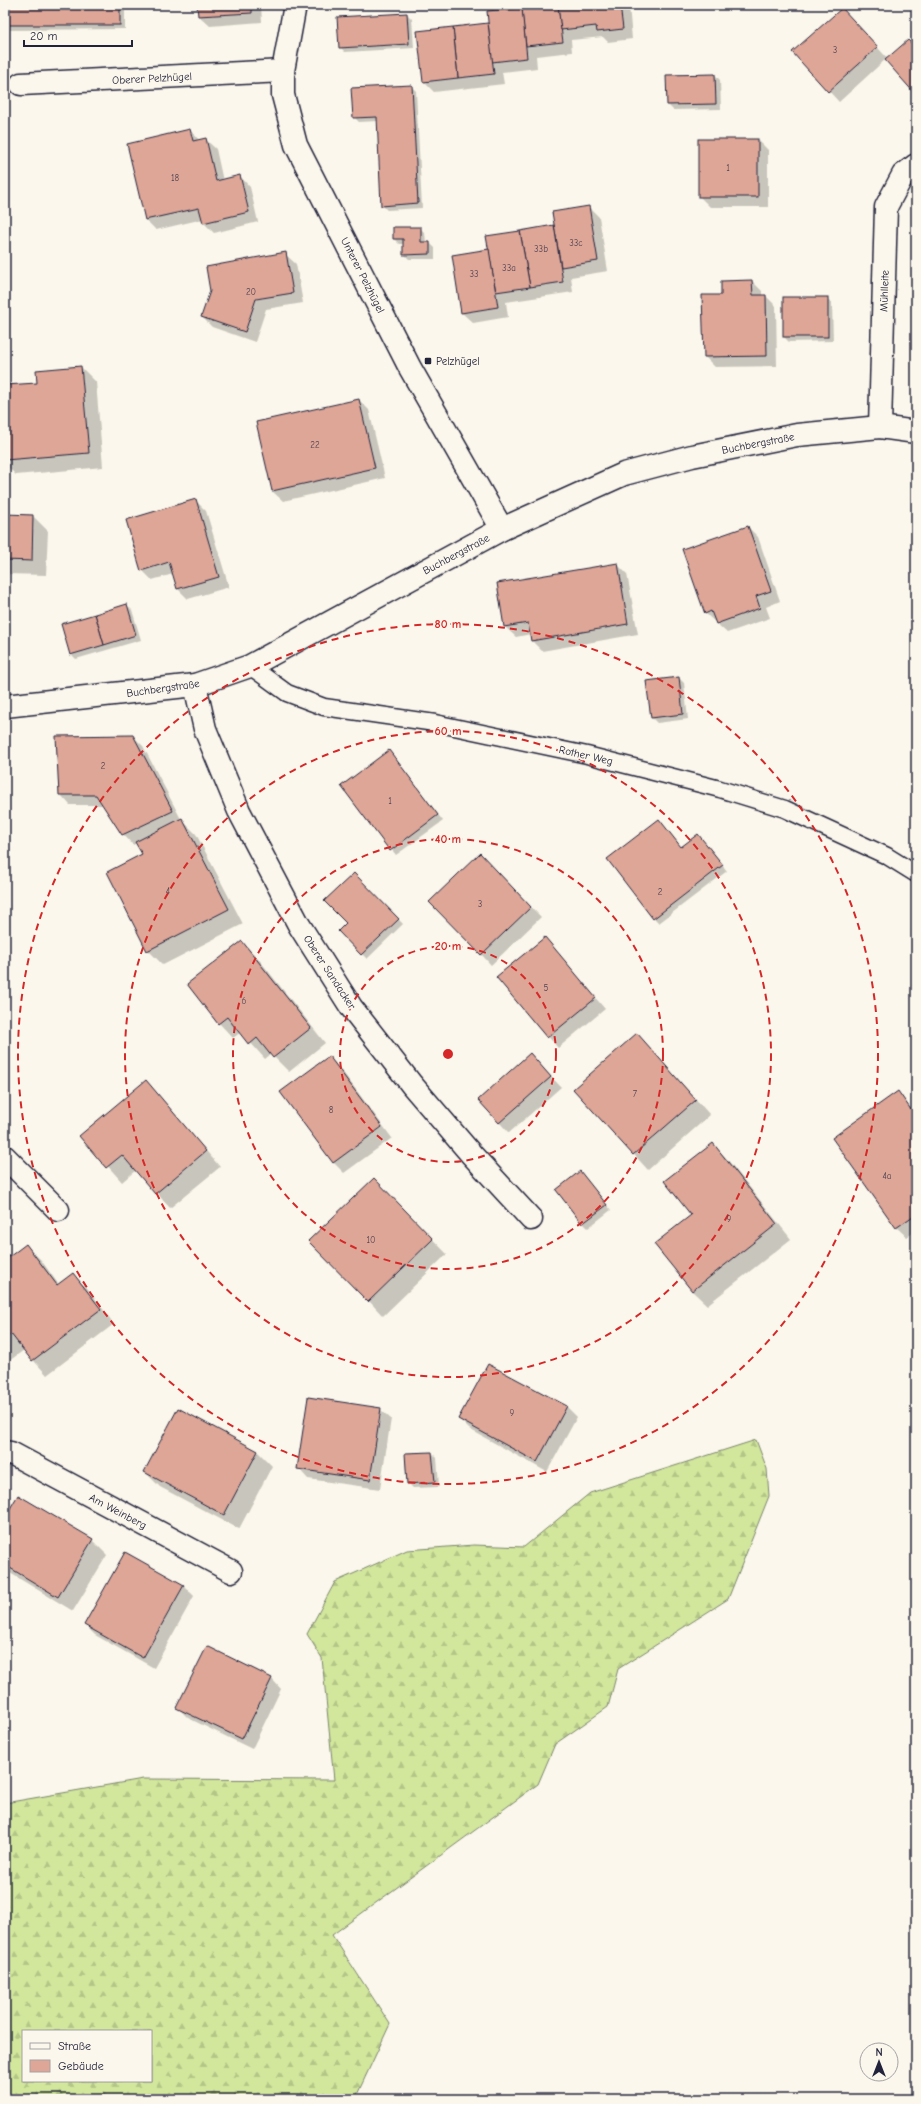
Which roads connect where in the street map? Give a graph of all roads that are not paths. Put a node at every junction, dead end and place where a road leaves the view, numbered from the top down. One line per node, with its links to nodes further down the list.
1 (295, 5): 2 (street, Unterer Pelzhügel)
2 (283, 71): 3 (street, Oberer Pelzhügel); 7 (street, Unterer Pelzhügel)
3 (22, 84)
4 (916, 166): 5 (street, Mühlleite)
5 (880, 427): 6 (street, Buchbergstraße); 7 (street, Buchbergstraße)
6 (916, 432)
7 (502, 529): 8 (street, Buchbergstraße)
8 (250, 666): 9 (street, Buchbergstraße); 11 (lane, Rother Weg)
9 (195, 685): 10 (street, Buchbergstraße); 14 (street, Oberer Sandacker)
10 (5, 706)
11 (916, 874)
12 (5, 1157): 13 (street)
13 (58, 1210)
14 (531, 1219)
15 (5, 1452): 16 (street, Am Weinberg)
16 (231, 1571)

